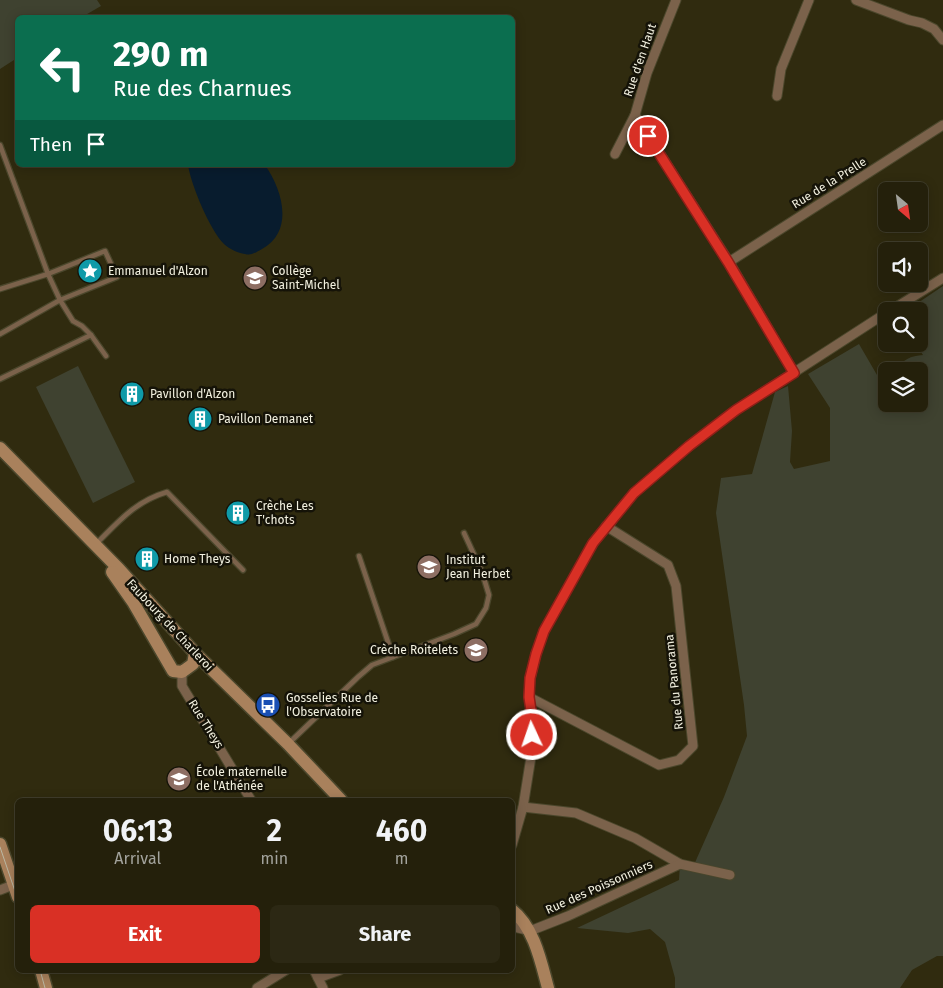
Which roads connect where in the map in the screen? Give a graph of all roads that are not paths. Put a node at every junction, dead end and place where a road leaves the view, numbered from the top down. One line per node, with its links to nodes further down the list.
1 (676, 0): 6 (street, Rue d'en Haut)
2 (808, 0): 5 (street)
3 (856, 0): 4 (street)
4 (943, 40)
5 (777, 96)
6 (635, 115): 9 (street, Rue d'en Haut); 12 (street)
7 (943, 125): 12 (street, Rue de la Prelle)
8 (0, 145): 10 (lane)
9 (615, 154)
10 (6, 160): 11 (lane); 13 (lane)
11 (0, 162)
12 (728, 262): 22 (street)
13 (48, 274): 15 (lane); 16 (lane); 16 (lane)
14 (943, 278): 17 (street)
15 (0, 289)
16 (60, 300): 19 (lane); 20 (lane)
17 (904, 302)
18 (878, 318): 22 (street)
19 (0, 334)
20 (91, 335): 21 (lane); 23 (lane)
21 (106, 356)
22 (794, 373): 26 (street)
23 (0, 379)
24 (0, 448): 28 (main road, Faubourg de Charleroi)
25 (0, 458): 32 (main road)
26 (606, 526): 35 (street); 35 (street, Rue du Panorama)
27 (464, 533): 33 (lane)
28 (94, 545): 30 (lane); 31 (main road, Faubourg de Charleroi)
29 (359, 556): 33 (lane)
30 (243, 570)
31 (175, 631): 32 (main road); 34 (main road, Faubourg de Charleroi)
32 (156, 643): 34 (main road)
33 (392, 657): 36 (lane)
34 (194, 663): 36 (main road, Faubourg de Charleroi); 37 (street, Rue Theys)
35 (529, 697): 39 (street)
36 (288, 744): 38 (main road, Faubourg de Charleroi)
37 (250, 798)
38 (339, 798)
39 (523, 807): 40 (street); 42 (street)
40 (515, 835)
41 (0, 844): 44 (main road)
42 (680, 864): 43 (street); 49 (street, Rue des Poissonniers)
43 (730, 875)
44 (15, 888)
45 (0, 890): 46 (street)
46 (15, 891)
47 (515, 913): 49 (main road)
48 (515, 926): 49 (street)
49 (527, 930): 56 (main road)
50 (42, 973): 53 (main road)
51 (281, 973): 54 (street)
52 (316, 974): 55 (street)
53 (46, 988)
54 (256, 988)
55 (323, 988)
56 (548, 988)

